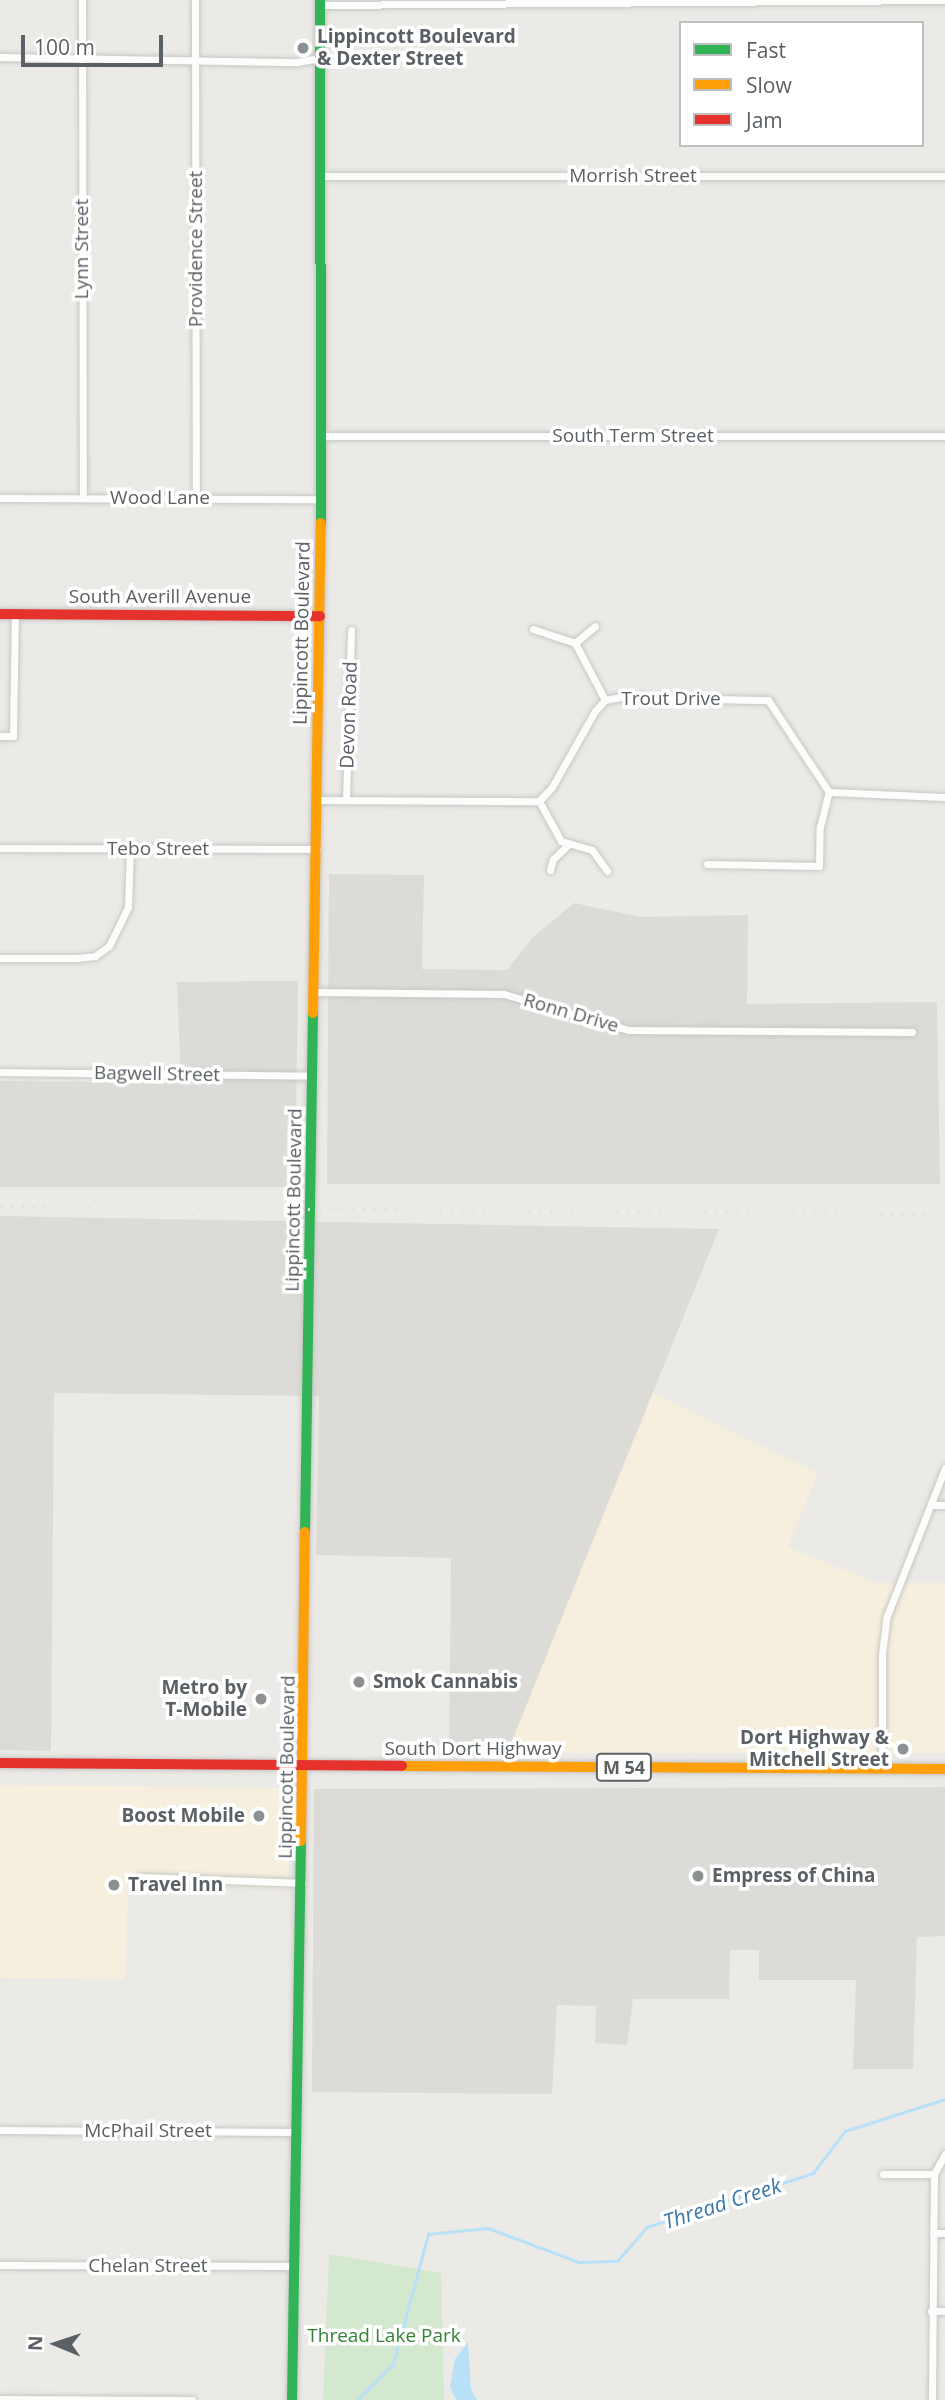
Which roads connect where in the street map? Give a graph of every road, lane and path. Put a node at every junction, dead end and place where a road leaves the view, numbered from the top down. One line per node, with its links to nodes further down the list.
1 (82, 0): 7 (street, Lynn Street)
2 (195, 0): 8 (street, Providence Street)
3 (945, 0): 4 (street)
4 (320, 2): 6 (street, Lippincott Boulevard)
5 (0, 57): 7 (street)
6 (320, 58): 8 (street); 9 (street, Lippincott Boulevard)
7 (82, 60): 8 (street); 14 (street, Lynn Street)
8 (196, 61): 15 (street, Providence Street)
9 (320, 176): 10 (street, Morrish Street); 11 (street, Lippincott Boulevard)
10 (945, 176)
11 (321, 436): 12 (street, South Term Street); 16 (street, Lippincott Boulevard)
12 (945, 436)
13 (0, 498): 14 (street, Wood Lane)
14 (83, 498): 15 (street, Wood Lane)
15 (196, 498): 16 (street, Wood Lane)
16 (321, 499): 19 (street, Lippincott Boulevard)
17 (0, 614): 18 (street, South Averill Avenue)
18 (15, 614): 19 (street, South Averill Avenue); 25 (street)
19 (320, 616): 28 (street, Lippincott Boulevard)
20 (595, 626): 23 (street)
21 (533, 629): 23 (street)
22 (351, 630): 29 (street, Devon Road)
23 (575, 643): 24 (street)
24 (605, 701): 26 (street, Trout Drive); 30 (street, Trout Drive)
25 (0, 736)
26 (829, 792): 27 (street); 35 (street)
27 (945, 797)
28 (317, 800): 29 (street); 34 (street, Lippincott Boulevard)
29 (346, 800): 30 (street)
30 (540, 801): 31 (street)
31 (565, 843): 36 (street); 37 (street)
32 (0, 848): 33 (street, Tebo Street)
33 (130, 849): 34 (street, Tebo Street); 38 (street)
34 (317, 849): 39 (street, Lippincott Boulevard)
35 (708, 864)
36 (550, 870)
37 (607, 871)
38 (0, 958)
39 (314, 992): 40 (street, Ronn Drive); 42 (street, Lippincott Boulevard)
40 (912, 1032)
41 (0, 1072): 42 (street, Bagwell Street)
42 (313, 1076): 47 (street, Lippincott Boulevard)
43 (945, 1468): 44 (street)
44 (932, 1505): 45 (street); 48 (street)
45 (945, 1505)
46 (0, 1763): 47 (street, South Dort Highway / M 54)
47 (304, 1766): 48 (street, South Dort Highway / M 54); 51 (street, Lippincott Boulevard)
48 (882, 1768): 49 (street, South Dort Highway / M 54)
49 (945, 1769)
50 (139, 1877): 51 (street)
51 (302, 1883): 53 (street, Lippincott Boulevard)
52 (0, 2130): 53 (street, McPhail Street)
53 (297, 2132): 60 (street, Lippincott Boulevard)
54 (945, 2154): 56 (street)
55 (883, 2174): 56 (street)
56 (934, 2174): 57 (street)
57 (933, 2233): 58 (street); 61 (street)
58 (945, 2233)
59 (0, 2265): 60 (street, Chelan Street)
60 (295, 2266): 65 (street, Lippincott Boulevard)
61 (931, 2311): 62 (street); 66 (street)
62 (945, 2311)
63 (0, 2399): 64 (street)
64 (192, 2400)
65 (292, 2400)
66 (932, 2400)

